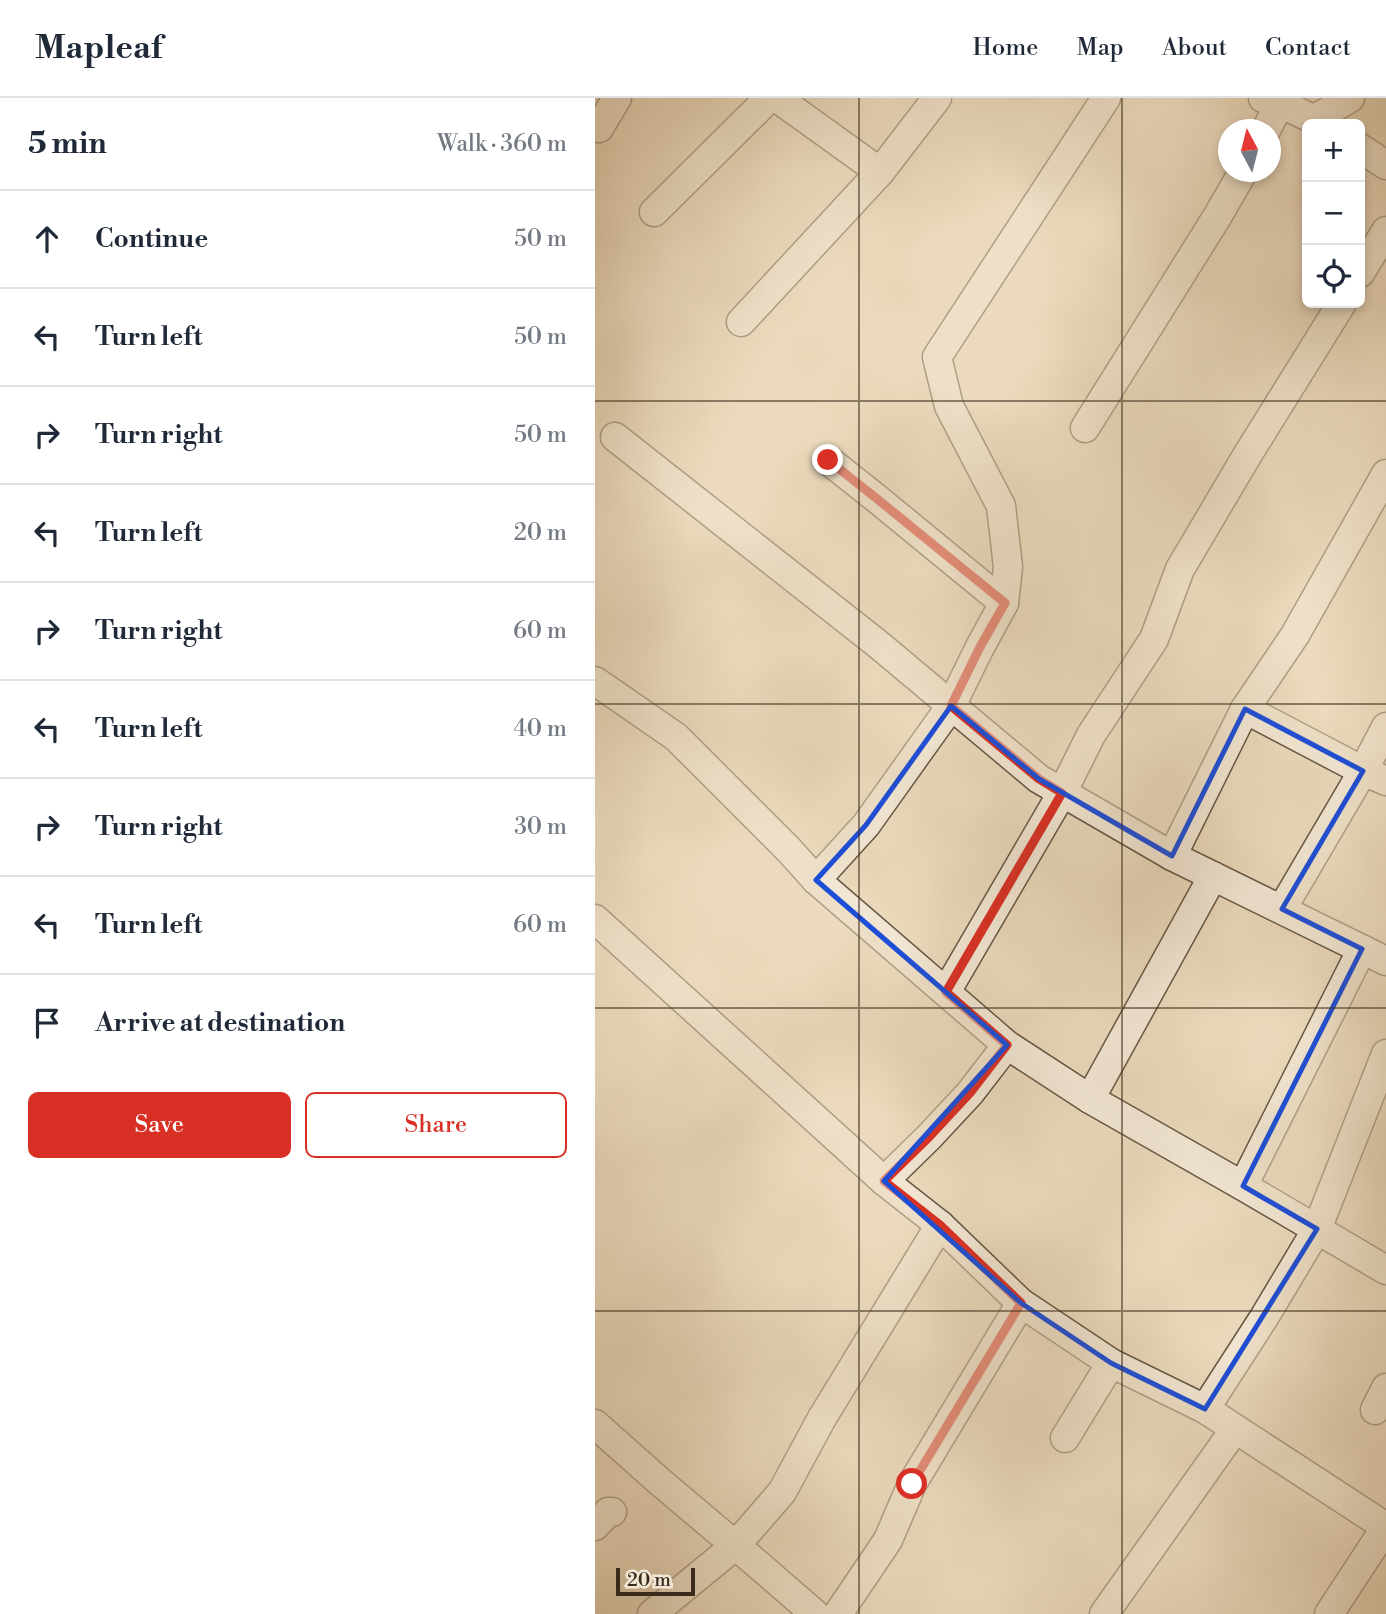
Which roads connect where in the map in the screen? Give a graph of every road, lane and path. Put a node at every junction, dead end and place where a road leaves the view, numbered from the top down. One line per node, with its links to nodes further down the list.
1 (617, 98): 11 (street)
2 (768, 98): 16 (street)
3 (777, 98): 14 (street)
4 (937, 98): 14 (street)
5 (1106, 98): 25 (street)
6 (1350, 98): 10 (street)
7 (1272, 101): 8 (street); 9 (street)
8 (1268, 119)
9 (1312, 119)
10 (1323, 119)
11 (599, 128)
12 (1365, 151): 13 (street)
13 (1386, 164)
14 (880, 172): 20 (street)
15 (1237, 182): 21 (street)
16 (654, 212)
17 (1386, 231): 18 (street)
18 (1365, 265)
19 (1339, 308): 31 (street)
20 (741, 322)
21 (1085, 428)
22 (615, 438): 27 (street)
23 (828, 460): 25 (street)
24 (1386, 474): 28 (street)
25 (1005, 603): 27 (street)
26 (595, 681): 34 (street)
27 (951, 706): 31 (street); 34 (street)
28 (1245, 709): 30 (street); 32 (street)
29 (1386, 727): 30 (street)
30 (1375, 776): 35 (street)
31 (1062, 793): 32 (street); 38 (street)
32 (1172, 856): 33 (street)
33 (1213, 876): 35 (street); 41 (street)
34 (815, 880): 38 (street)
35 (1282, 909): 37 (street)
36 (595, 919): 42 (street)
37 (1374, 955): 43 (street)
38 (946, 992): 39 (street)
39 (1007, 1045): 41 (street); 42 (street)
40 (1386, 1054): 45 (street)
41 (1090, 1099): 43 (street)
42 (884, 1181): 44 (street)
43 (1244, 1186): 45 (street)
44 (940, 1225): 47 (street); 54 (street)
45 (1317, 1229): 46 (street); 49 (street)
46 (1386, 1270)
47 (1021, 1303): 48 (street); 57 (street)
48 (1111, 1363): 49 (street); 52 (street)
49 (1205, 1409): 51 (street)
50 (595, 1424): 54 (street)
51 (1235, 1429): 53 (street); 58 (street)
52 (1065, 1438)
53 (1386, 1527): 59 (street)
54 (736, 1545): 55 (street); 56 (street)
55 (652, 1614)
56 (815, 1614)
57 (838, 1614)
58 (1104, 1614)
59 (1329, 1614)

